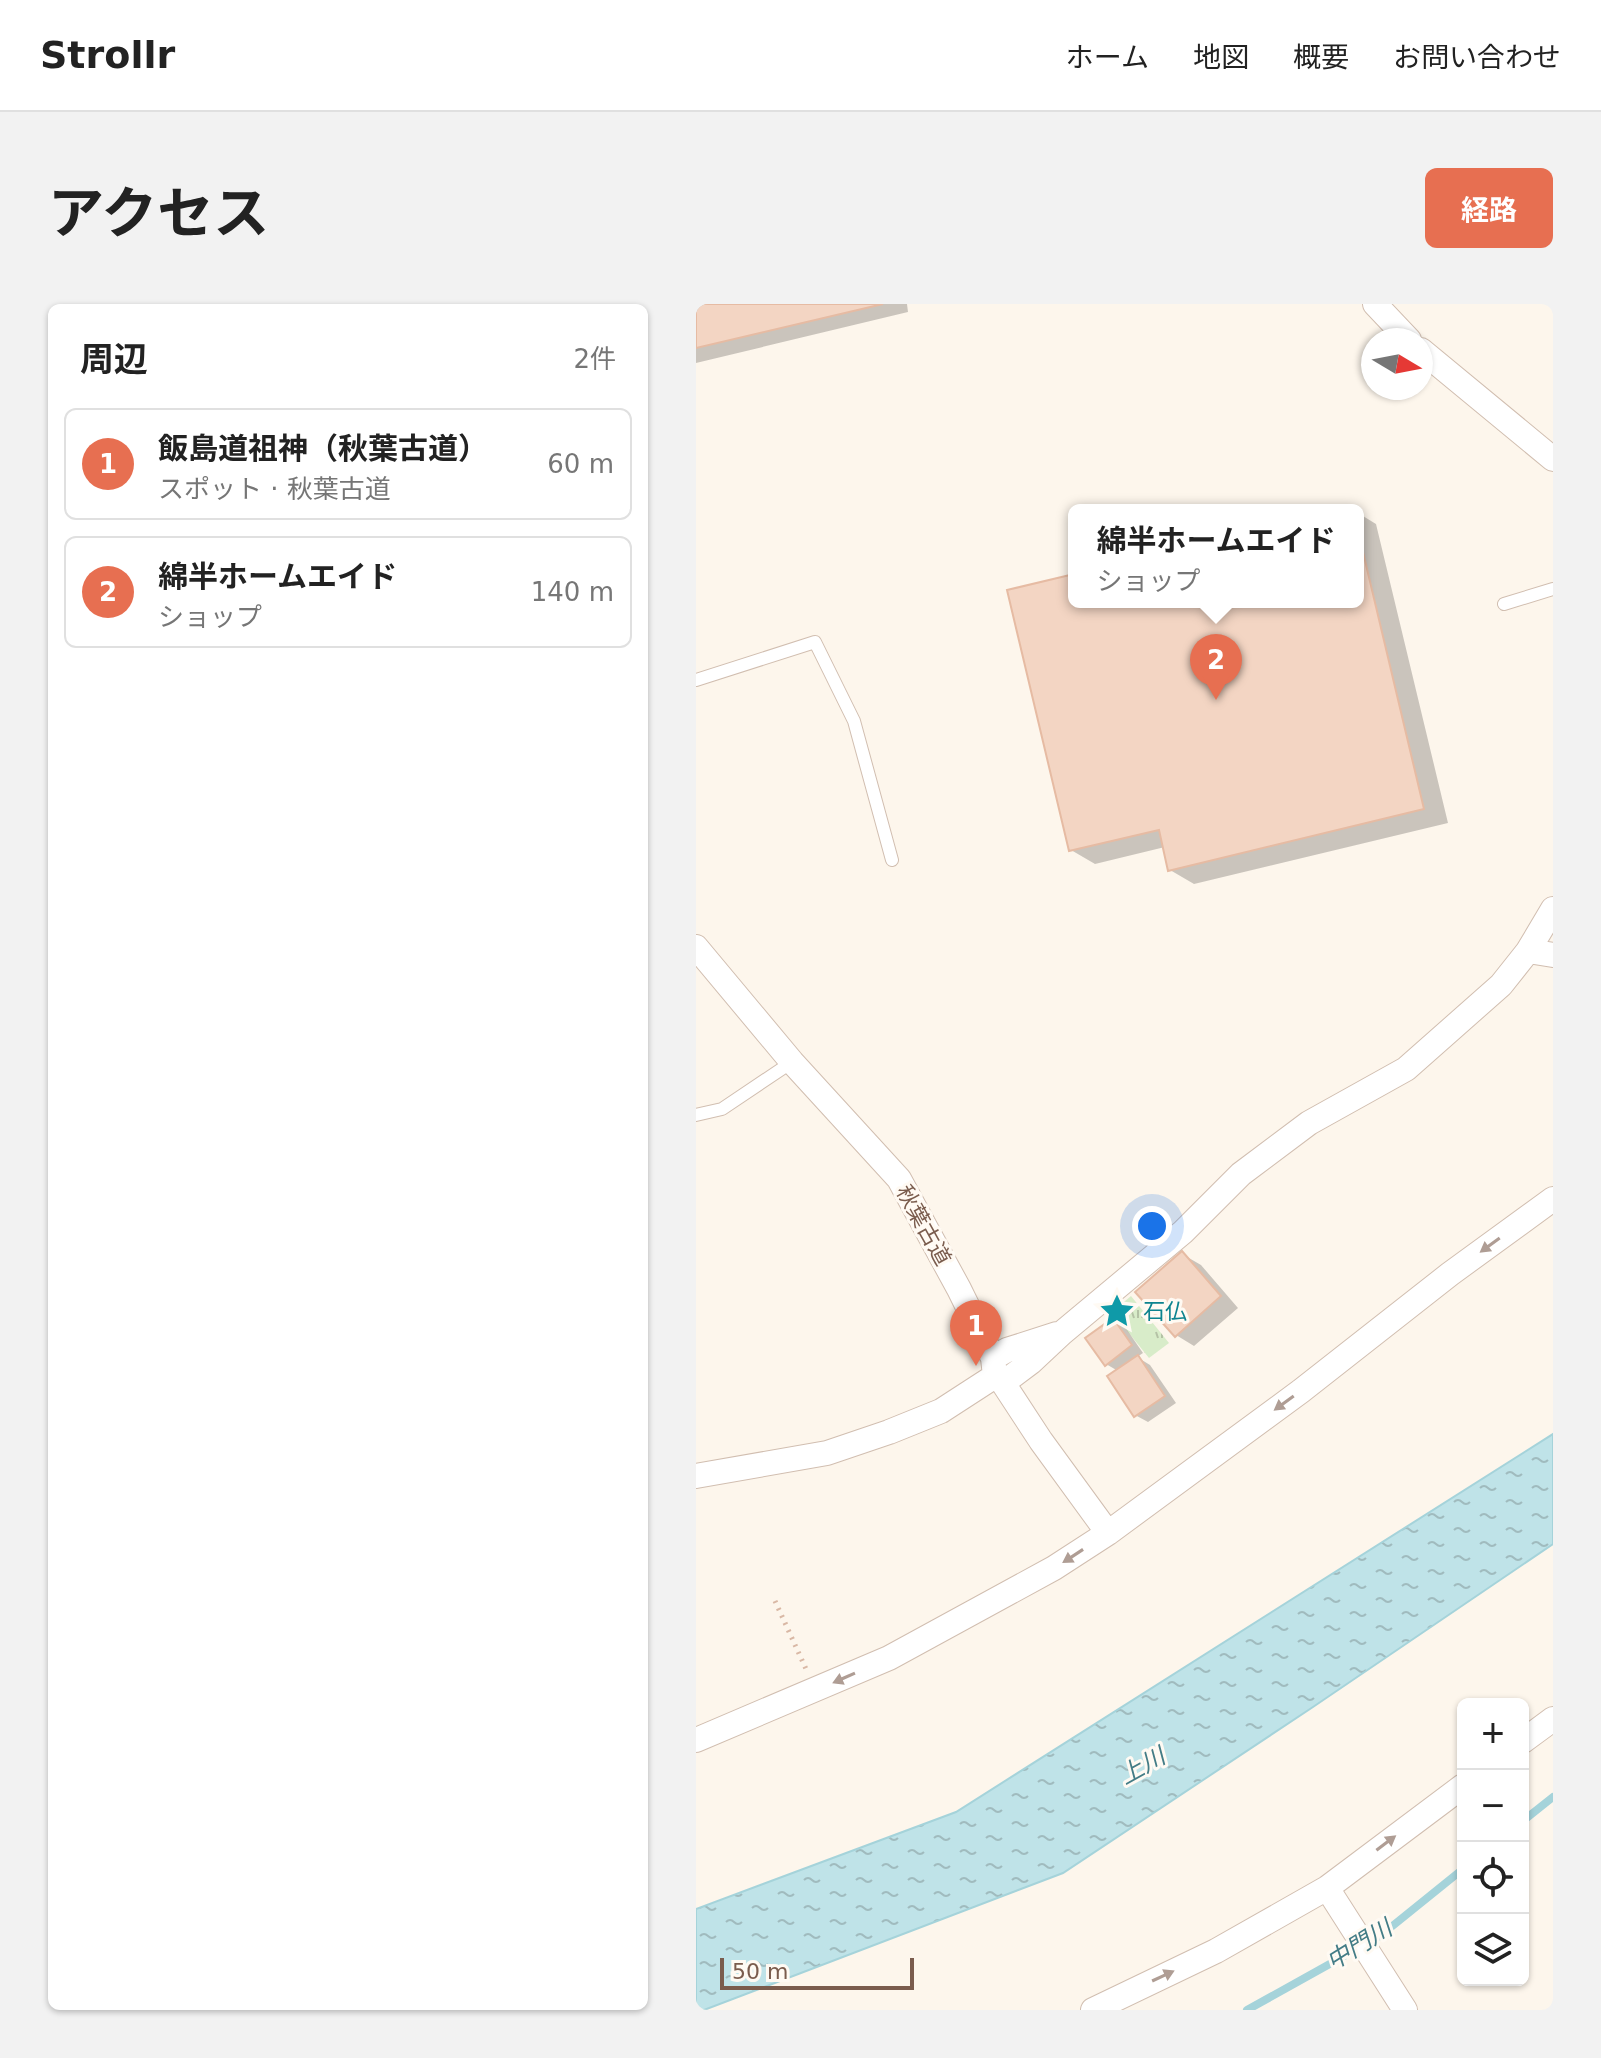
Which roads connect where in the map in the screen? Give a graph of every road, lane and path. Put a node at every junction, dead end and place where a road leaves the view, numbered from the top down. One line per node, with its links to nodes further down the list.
1 (1375, 304): 2 (street)
2 (1398, 328)
3 (1433, 360): 4 (street)
4 (1553, 459)
5 (1553, 589): 6 (lane)
6 (1504, 604)
7 (696, 680): 8 (lane)
8 (892, 860)
9 (1553, 909): 11 (street)
10 (696, 947): 13 (street, 秋葉古道)
11 (1528, 951): 12 (street); 16 (street)
12 (1553, 955)
13 (792, 1062): 14 (lane); 16 (street, 秋葉古道)
14 (696, 1115)
15 (1553, 1199): 18 (street, one-way to 18)
16 (997, 1373): 17 (street); 18 (street, 秋葉古道)
17 (696, 1476)
18 (1108, 1533): 20 (street, one-way to 20)
19 (775, 1601): 20 (path)
20 (815, 1691): 23 (street)
21 (1553, 1719): 22 (street)
22 (1529, 1737)
23 (696, 1740)
24 (1457, 1791): 25 (street, one-way to 24)
25 (1331, 1893): 26 (street, one-way to 25); 27 (street)
26 (1093, 2010)
27 (1405, 2010)

